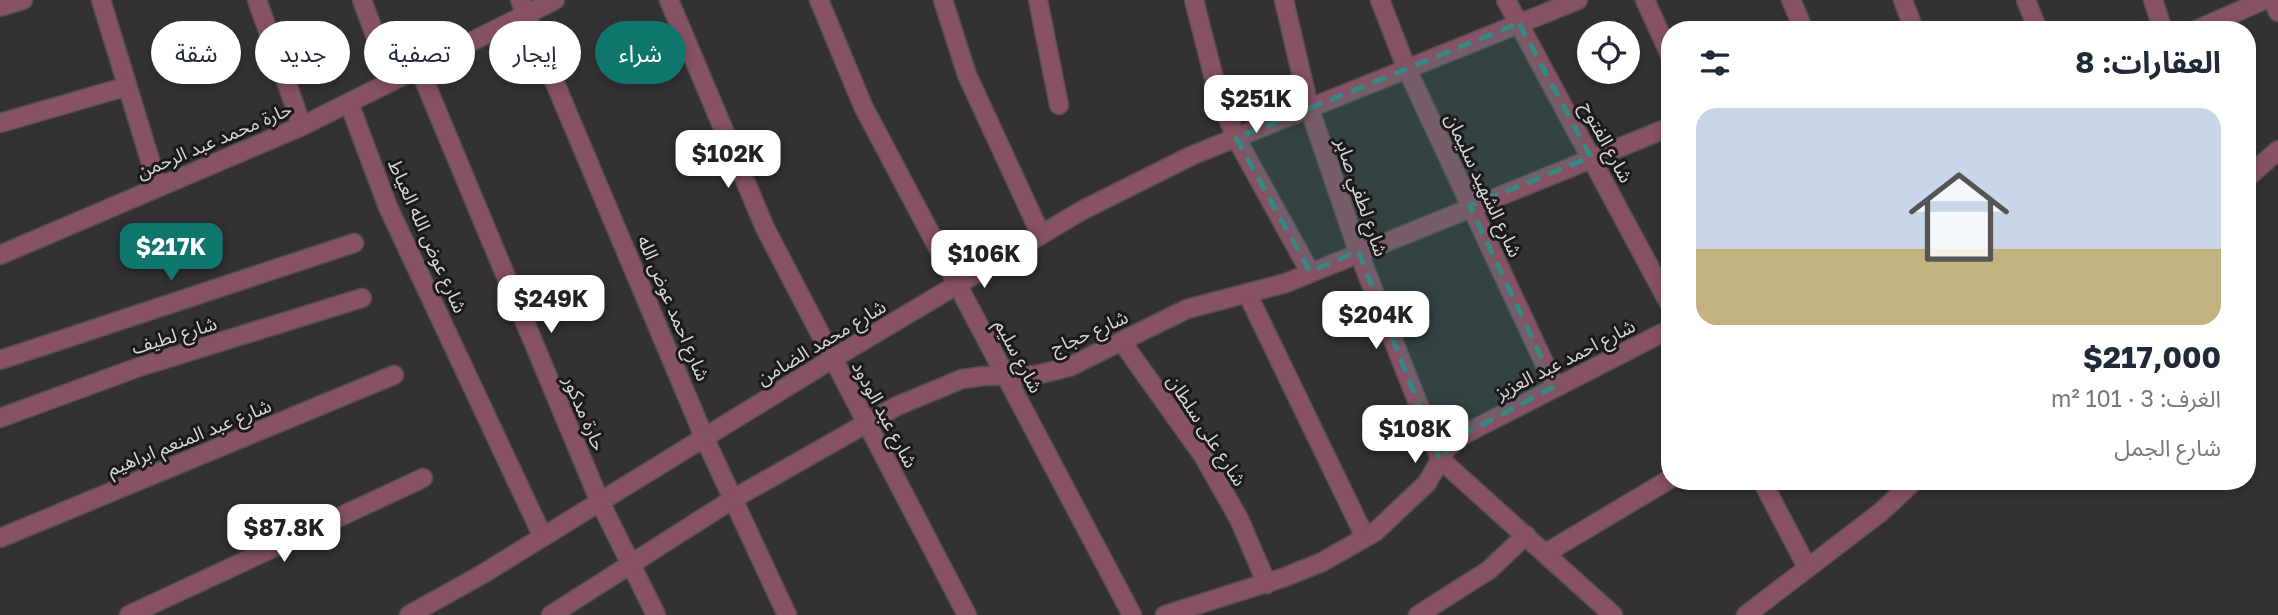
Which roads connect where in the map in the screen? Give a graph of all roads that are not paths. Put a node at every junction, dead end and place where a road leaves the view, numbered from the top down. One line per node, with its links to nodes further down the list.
1 (23, 0): 22 (street)
2 (101, 0): 37 (street)
3 (257, 0): 42 (street)
4 (362, 0): 25 (street)
5 (555, 0): 23 (street, حارة محمد عبد الرحمن)
6 (669, 0): 61 (street, شارع عبد الودود)
7 (819, 0): 55 (street, شارع سليم)
8 (943, 0): 50 (street)
9 (1038, 0): 39 (street)
10 (1195, 0): 44 (street)
11 (1284, 0): 40 (street, شارع لطفي صابر)
12 (1380, 0): 34 (street, شارع الشهيد سليمان)
13 (1506, 0): 31 (street, شارع الفتوح)
14 (1578, 0): 31 (street, شارع محمد الضامن)
15 (1645, 0): 32 (street)
16 (1791, 0): 26 (street)
17 (1903, 0): 27 (street)
18 (2026, 0): 28 (street)
19 (2152, 0): 29 (street)
20 (2264, 0): 30 (street)
21 (2273, 0): 24 (street)
22 (0, 7)
23 (523, 8): 33 (street, حارة محمد عبد الرحمن); 68 (street, شارع احمد عوض الله)
24 (2278, 12)
25 (370, 21)
26 (1800, 21)
27 (1910, 21)
28 (2034, 21)
29 (2160, 21)
30 (2216, 21)
31 (1519, 23): 34 (street, شارع محمد الضامن); 46 (street, شارع الفتوح)
32 (1661, 35)
33 (475, 36)
34 (1406, 67): 40 (street, شارع محمد الضامن); 49 (street, شارع الشهيد سليمان)
35 (386, 84): 38 (street, حارة محمد عبد الرحمن)
36 (426, 84): 75 (street, حارة مدكور)
37 (125, 87): 41 (street); 48 (street)
38 (349, 103): 42 (street, حارة محمد عبد الرحمن); 77 (street, شارع عوض الله العياط)
39 (1059, 105)
40 (1309, 107): 44 (street, شارع محمد الضامن); 52 (street, شارع لطفي صابر)
41 (0, 123)
42 (302, 125): 48 (street, حارة محمد عبد الرحمن)
43 (1661, 131): 46 (street, شارع حجاج)
44 (1236, 138): 50 (street, شارع محمد الضامن); 54 (street)
45 (2278, 150): 47 (street)
46 (1591, 158): 49 (street, شارع حجاج); 56 (street, شارع الفتوح)
47 (2256, 170)
48 (158, 187): 53 (street, حارة محمد عبد الرحمن)
49 (1470, 206): 52 (street, شارع حجاج); 65 (street, شارع الشهيد سليمان)
50 (1041, 235): 55 (street, شارع محمد الضامن)
51 (354, 243): 62 (street)
52 (1358, 251): 54 (street, شارع حجاج); 69 (street, شارع لطفي صابر)
53 (0, 255)
54 (1310, 272): 57 (street, شارع حجاج)
55 (956, 284): 61 (street, شارع محمد الضامن); 64 (street, شارع سليم)
56 (1661, 288)
57 (1247, 293): 60 (street, شارع حجاج); 78 (street)
58 (362, 298): 66 (street, شارع لطيف)
59 (1661, 333): 65 (street, شارع احمد عبد العزيز)
60 (1122, 342): 64 (street, شارع حجاج); 83 (street, شارع على سلطان)
61 (832, 359): 67 (street, شارع عبد الودود); 68 (street, شارع محمد الضامن)
62 (0, 360)
63 (394, 375): 79 (street, شارع عبد المنعم ابراهيم)
64 (1006, 377): 67 (street, شارع حجاج); 90 (street, شارع سليم)
65 (1555, 386): 69 (street, شارع احمد عبد العزيز)
66 (0, 418)
67 (865, 423): 74 (street, شارع حجاج); 89 (street, شارع عبد الودود)
68 (705, 439): 74 (street, شارع احمد عوض الله); 75 (street, شارع محمد الضامن)
69 (1440, 458): 76 (street, شارع لطفي صابر); 78 (street, شارع احمد عبد العزيز)
70 (423, 478): 84 (street)
71 (1661, 484): 80 (street)
72 (1767, 490): 82 (street)
73 (1904, 490): 82 (street)
74 (733, 499): 81 (street, شارع حجاج); 88 (street, شارع احمد عوض الله)
75 (600, 502): 77 (street, شارع محمد الضامن); 81 (street, حارة مدكور)
76 (1526, 535): 80 (street, شارع لطفي صابر); 92 (street)
77 (542, 537): 85 (street, شارع محمد الضامن)
78 (1365, 537): 83 (street, شارع احمد عبد العزيز)
79 (0, 538)
80 (1546, 553): 93 (street, شارع لطفي صابر)
81 (630, 563): 86 (street, شارع حجاج); 87 (street, حارة مدكور)
82 (1807, 567): 94 (street)
83 (1267, 584): 91 (street, شارع احمد عبد العزيز)
84 (129, 615)
85 (409, 615)
86 (551, 615)
87 (656, 615)
88 (788, 615)
89 (967, 615)
90 (1132, 615)
91 (1165, 615)
92 (1418, 615)
93 (1614, 615)
94 (1745, 615)

